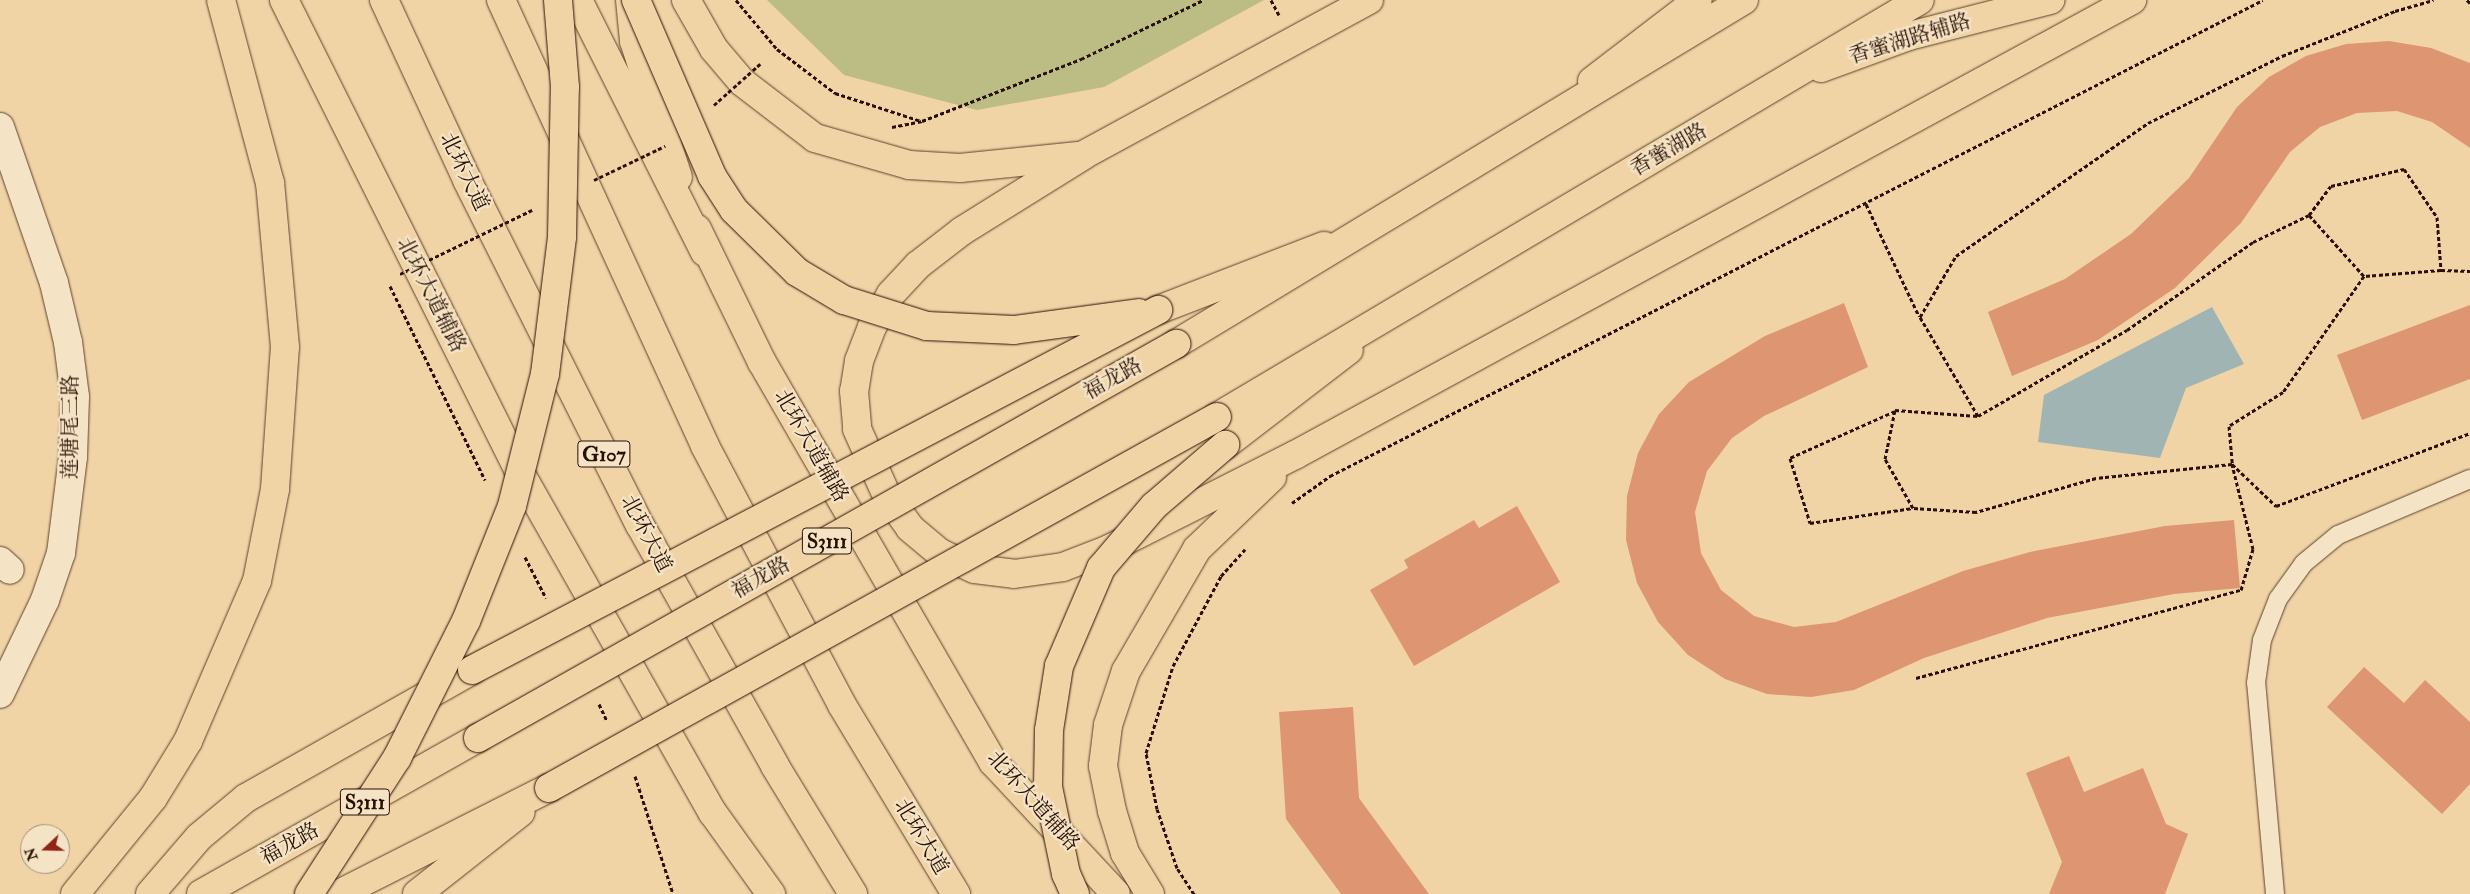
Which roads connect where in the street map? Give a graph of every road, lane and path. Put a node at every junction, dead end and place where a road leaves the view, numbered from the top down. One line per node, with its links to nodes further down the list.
1 (221, 0): 57 (main road)
2 (284, 0): 64 (main road, 北环大道辅路)
3 (384, 0): 65 (main road, 北环大道 / G107)
4 (501, 0): 66 (main road, 北环大道)
5 (558, 0): 60 (main road, bridge)
6 (578, 0): 31 (main road)
7 (630, 0): 31 (main road, 北环大道辅路)
8 (636, 0): 37 (main road, bridge)
9 (686, 0): 27 (main road)
10 (736, 0): 23 (path)
11 (1203, 0): 23 (path)
12 (1270, 0): 21 (path)
13 (1369, 0): 27 (main road)
14 (1698, 0): 26 (main road)
15 (1744, 0): 26 (main road)
16 (1920, 0): 22 (main road, 香蜜湖路)
17 (2050, 0): 22 (main road, 香蜜湖路辅路)
18 (2132, 0): 42 (main road)
19 (2263, 0): 28 (path)
20 (2433, 0): 38 (path)
21 (1281, 19)
22 (1773, 88): 36 (main road, 香蜜湖路)
23 (922, 121): 25 (path)
24 (0, 127): 52 (street, 莲塘尾三路)
25 (884, 128)
26 (1514, 139): 30 (main road)
27 (1084, 155): 42 (main road)
28 (1866, 204): 38 (path); 46 (path)
29 (2309, 215): 32 (path); 34 (path); 40 (path)
30 (1370, 229): 37 (main road); 59 (main road, 福龙路 / S3111, bridge)
31 (706, 252): 68 (main road, 北环大道辅路)
32 (2441, 270): 33 (path); 34 (path)
33 (2470, 271)
34 (2364, 276): 43 (path)
35 (386, 280): 45 (path)
36 (1418, 297): 56 (main road, bridge); 67 (main road, bridge)
37 (1158, 310): 58 (main road, bridge)
38 (1920, 316): 40 (path)
39 (1895, 410): 40 (path); 47 (path); 47 (path)
40 (1978, 416)
41 (2470, 433): 43 (path)
42 (1295, 455): 69 (main road)
43 (2232, 464): 47 (path); 51 (path)
44 (2470, 479): 71 (lane)
45 (487, 483)
46 (1290, 505)
47 (1913, 508)
48 (1247, 546): 70 (path)
49 (523, 553): 50 (path)
50 (549, 605)
51 (1916, 678)
52 (0, 694)
53 (597, 701): 54 (path)
54 (610, 727)
55 (632, 770): 63 (path)
56 (549, 788): 61 (main road); 62 (main road)
57 (75, 894)
58 (150, 894)
59 (201, 894)
60 (310, 894)
61 (339, 894)
62 (417, 894)
63 (673, 894)
64 (771, 894)
65 (853, 894)
66 (956, 894)
67 (1075, 894)
68 (1116, 894)
69 (1150, 894)
70 (1194, 894)
71 (2276, 894)

